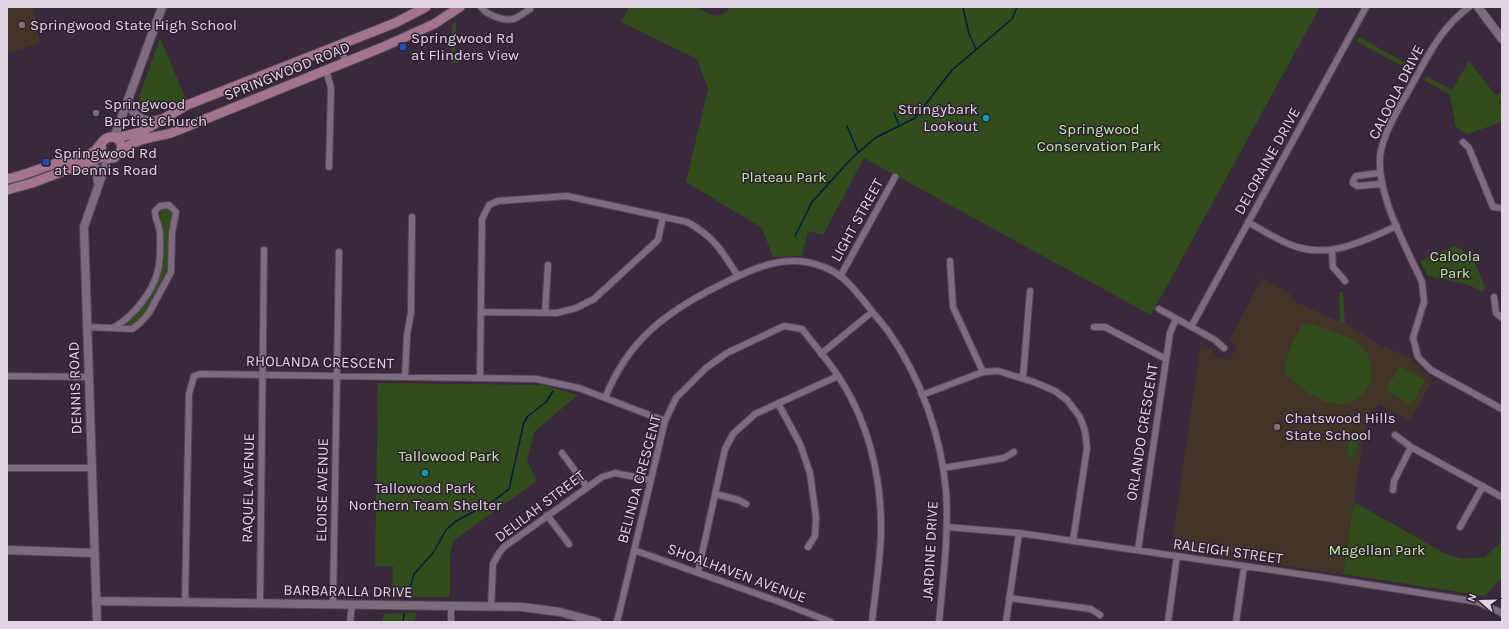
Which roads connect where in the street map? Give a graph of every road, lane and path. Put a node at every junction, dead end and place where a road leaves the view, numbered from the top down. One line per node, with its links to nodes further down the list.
1 (162, 7): 13 (street)
2 (426, 7): 10 (main road, SPRINGWOOD ROAD)
3 (460, 7): 11 (main road, SPRINGWOOD ROAD)
4 (481, 7): 8 (street)
5 (1366, 7): 31 (street, DELORAINE DRIVE)
6 (1469, 7): 22 (street, CALOOLA DRIVE)
7 (1478, 7): 9 (street)
8 (530, 9)
9 (1502, 39)
10 (339, 45): 11 (street); 14 (main road, SPRINGWOOD ROAD)
11 (346, 62): 12 (main road, SPRINGWOOD ROAD)
12 (326, 70): 18 (main road, SPRINGWOOD ROAD); 21 (street)
13 (128, 101): 14 (street); 15 (street)
14 (167, 117): 15 (main road, SPRINGWOOD ROAD)
15 (115, 138): 17 (main road); 18 (main road)
16 (1462, 142): 28 (street)
17 (101, 144): 19 (main road); 24 (main road)
18 (121, 151): 19 (main road)
19 (106, 157): 20 (main road); 25 (street, DENNIS ROAD)
20 (84, 162): 25 (street); 27 (main road)
21 (329, 167)
22 (1380, 173): 26 (street, CALOOLA DRIVE); 26 (street)
23 (895, 177): 38 (street, LIGHT STREET)
24 (7, 179)
25 (98, 183): 49 (street, DENNIS ROAD)
26 (1382, 184): 32 (street, CALOOLA DRIVE)
27 (7, 190)
28 (1502, 208)
29 (412, 217): 62 (street)
30 (663, 217): 39 (street); 44 (street); 46 (street)
31 (1248, 222): 34 (street); 51 (street, DELORAINE DRIVE)
32 (1397, 226): 34 (street); 68 (street, CALOOLA DRIVE)
33 (264, 250): 57 (street, RAQUEL AVENUE)
34 (1332, 251): 40 (street)
35 (339, 252): 59 (street, ELOISE AVENUE)
36 (950, 261): 56 (street)
37 (548, 265): 46 (street)
38 (841, 275): 39 (street, JARDINE DRIVE); 45 (street, JARDINE DRIVE)
39 (738, 276): 66 (street, JARDINE DRIVE)
40 (1345, 281)
41 (1030, 291): 64 (street)
42 (1494, 297): 47 (street)
43 (1159, 309): 48 (street)
44 (481, 312): 46 (street); 63 (street)
45 (872, 312): 54 (street); 65 (street, JARDINE DRIVE)
46 (545, 313)
47 (1502, 318)
48 (1176, 319): 51 (street); 55 (street, ORLANDO CRESCENT)
49 (87, 327): 52 (street); 61 (street, DENNIS ROAD)
50 (1094, 327): 55 (street)
51 (1191, 327): 53 (street)
52 (113, 328): 52 (street)
53 (1224, 348)
54 (821, 354): 60 (street, BELINDA CRESCENT); 69 (street, BELINDA CRESCENT)
55 (1166, 359): 93 (street, ORLANDO CRESCENT)
56 (983, 372): 64 (street); 65 (street)
57 (263, 374): 59 (street, RHOLANDA CRESCENT); 100 (street, RHOLANDA CRESCENT); 101 (street, RAQUEL AVENUE)
58 (7, 376): 61 (street)
59 (337, 376): 62 (street, RHOLANDA CRESCENT); 102 (street, ELOISE AVENUE)
60 (838, 376): 67 (street); 114 (street, BELINDA CRESCENT)
61 (89, 377): 75 (street, DENNIS ROAD)
62 (405, 377): 63 (street, RHOLANDA CRESCENT)
63 (480, 378): 66 (street, RHOLANDA CRESCENT)
64 (1023, 378): 88 (street)
65 (922, 395): 76 (street, JARDINE DRIVE)
66 (606, 398): 69 (street, RHOLANDA CRESCENT)
67 (778, 403): 81 (street); 90 (street)
68 (1502, 409)
69 (665, 421): 77 (street, BELINDA CRESCENT)
70 (1395, 435): 71 (street)
71 (1411, 447): 78 (street); 80 (street)
72 (1014, 452): 76 (street)
73 (562, 453): 79 (street)
74 (7, 468): 75 (street)
75 (92, 468): 94 (street, DENNIS ROAD)
76 (943, 468): 85 (street, JARDINE DRIVE)
77 (650, 480): 79 (street, DELILAH STREET); 92 (street, BELINDA CRESCENT)
78 (1483, 486): 82 (street); 86 (street)
79 (587, 487): 84 (street, DELILAH STREET)
80 (1393, 490)
81 (715, 494): 83 (street); 97 (street)
82 (1502, 497)
83 (746, 504)
84 (547, 515): 89 (street); 105 (street, DELILAH STREET)
85 (947, 527): 87 (street, RALEIGH STREET); 115 (street, JARDINE DRIVE)
86 (1460, 527)
87 (1018, 534): 88 (street, RALEIGH STREET); 98 (street)
88 (1073, 541): 93 (street, RALEIGH STREET)
89 (569, 544)
90 (808, 547)
91 (7, 550): 94 (street)
92 (634, 550): 97 (street, SHOALHAVEN AVENUE); 112 (street, BELINDA CRESCENT)
93 (1138, 550): 95 (street, RALEIGH STREET)
94 (94, 553): 99 (street, DENNIS ROAD)
95 (1177, 556): 96 (street, RALEIGH STREET); 117 (street)
96 (1244, 567): 106 (street, RALEIGH STREET); 118 (street)
97 (698, 572): 113 (street, SHOALHAVEN AVENUE)
98 (1010, 598): 107 (street); 116 (street)
99 (96, 601): 100 (street, BARBARALLA DRIVE); 108 (street, DENNIS ROAD)
100 (185, 602): 101 (street, BARBARALLA DRIVE)
101 (260, 603): 102 (street, BARBARALLA DRIVE)
102 (333, 605): 103 (street, BARBARALLA DRIVE)
103 (352, 605): 104 (street, BARBARALLA DRIVE); 109 (street)
104 (451, 606): 105 (street, BARBARALLA DRIVE); 110 (street)
105 (491, 607): 111 (street, BARBARALLA DRIVE)
106 (1502, 613)
107 (1100, 615)
108 (97, 622)
109 (350, 622)
110 (451, 622)
111 (597, 622)
112 (618, 622)
113 (831, 622)
114 (872, 622)
115 (939, 622)
116 (1006, 622)
117 (1168, 622)
118 (1236, 622)

